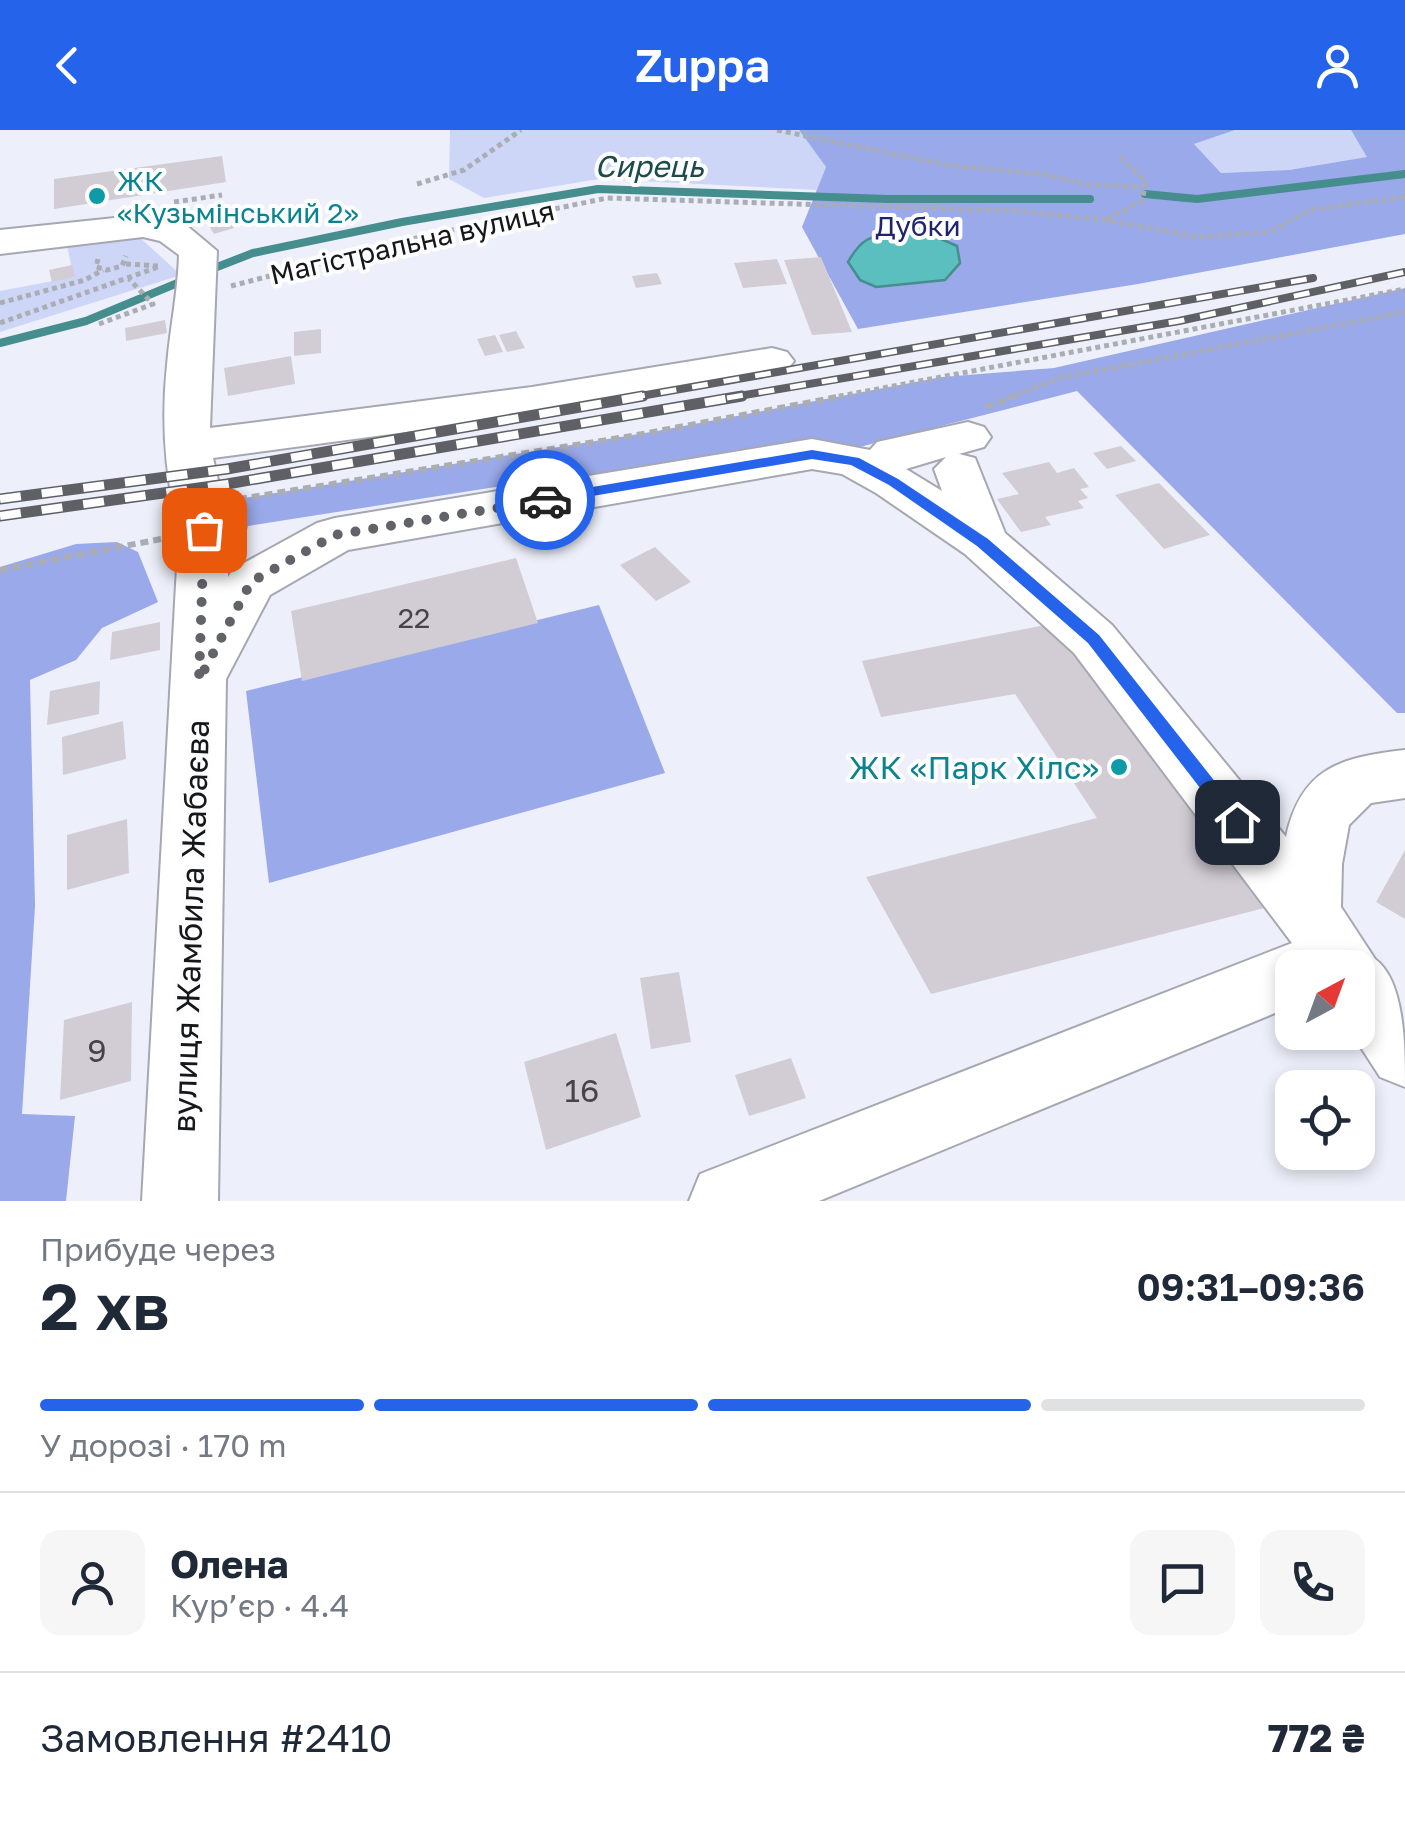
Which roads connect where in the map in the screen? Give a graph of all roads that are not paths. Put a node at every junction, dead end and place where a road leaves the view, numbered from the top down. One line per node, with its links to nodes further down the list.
1 (0, 242): 3 (street, вулиця Жамбила Жабаєва)
2 (772, 361): 3 (street)
3 (188, 446): 6 (street, вулиця Жамбила Жабаєва)
4 (875, 472): 5 (street); 5 (street); 6 (street)
5 (982, 542): 8 (street)
6 (199, 680): 13 (street, вулиця Жамбила Жабаєва)
7 (1405, 774): 9 (street)
8 (1318, 950)
9 (1324, 950)
10 (1275, 980): 14 (street)
11 (1375, 1018): 12 (street)
12 (1405, 1053)
13 (180, 1201)
14 (728, 1201)

